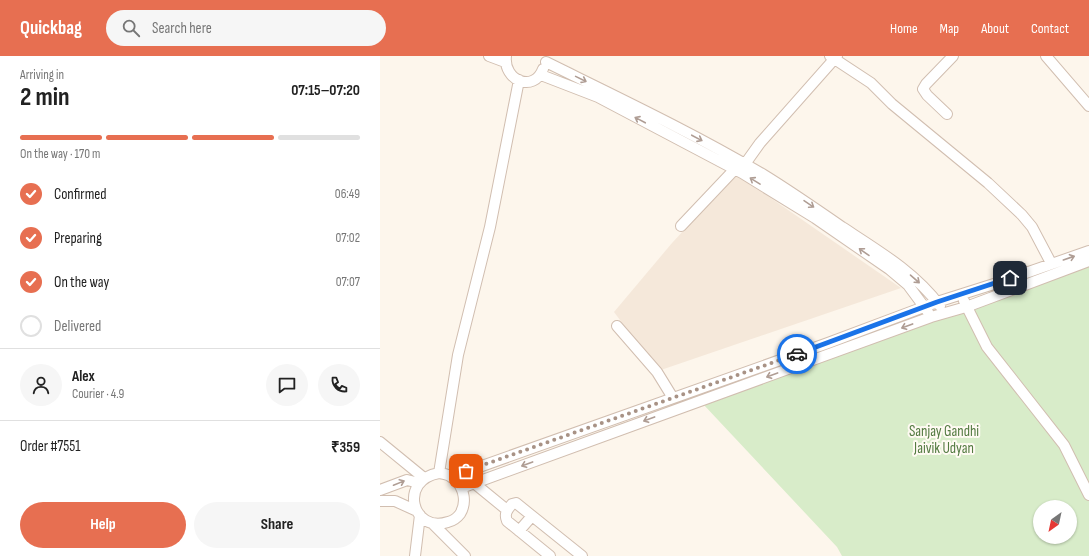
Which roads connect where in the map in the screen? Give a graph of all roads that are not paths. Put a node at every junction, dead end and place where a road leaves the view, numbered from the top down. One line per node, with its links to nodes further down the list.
1 (489, 56): 5 (street)
2 (953, 56): 10 (street)
3 (1046, 56): 9 (street)
4 (834, 57): 11 (street); 16 (street)
5 (506, 59): 8 (street)
6 (546, 59): 7 (street); 11 (street, one-way to 11)
7 (541, 74): 8 (street); 12 (street, one-way to 7)
8 (519, 80): 26 (street)
9 (1089, 106)
10 (947, 114)
11 (745, 164): 18 (street, one-way to 18)
12 (735, 169): 13 (street); 19 (street, one-way to 12)
13 (681, 226)
14 (1089, 251): 16 (street, one-way to 14)
15 (1089, 262): 20 (street)
16 (1051, 264): 17 (street)
17 (961, 294): 18 (street); 20 (street)
18 (937, 302): 19 (street); 21 (street)
19 (925, 307): 22 (street); 24 (street)
20 (966, 307): 21 (street); 32 (street)
21 (945, 313): 22 (street)
22 (931, 317): 29 (street, one-way to 29)
23 (617, 326): 24 (street)
24 (673, 398): 27 (street)
25 (380, 442): 28 (street)
26 (439, 473): 27 (street); 28 (street)
27 (451, 476): 30 (street)
28 (421, 480): 31 (street, one-way to 28); 35 (street)
29 (474, 483): 30 (street); 34 (street)
30 (461, 488): 37 (street)
31 (380, 490)
32 (1089, 495)
33 (380, 501): 35 (street)
34 (507, 510): 36 (street); 38 (street)
35 (418, 513): 37 (street); 39 (street)
36 (532, 516): 38 (street); 42 (street)
37 (432, 523): 40 (street)
38 (519, 531): 41 (street)
39 (415, 556)
40 (465, 556)
41 (550, 556)
42 (582, 556)

